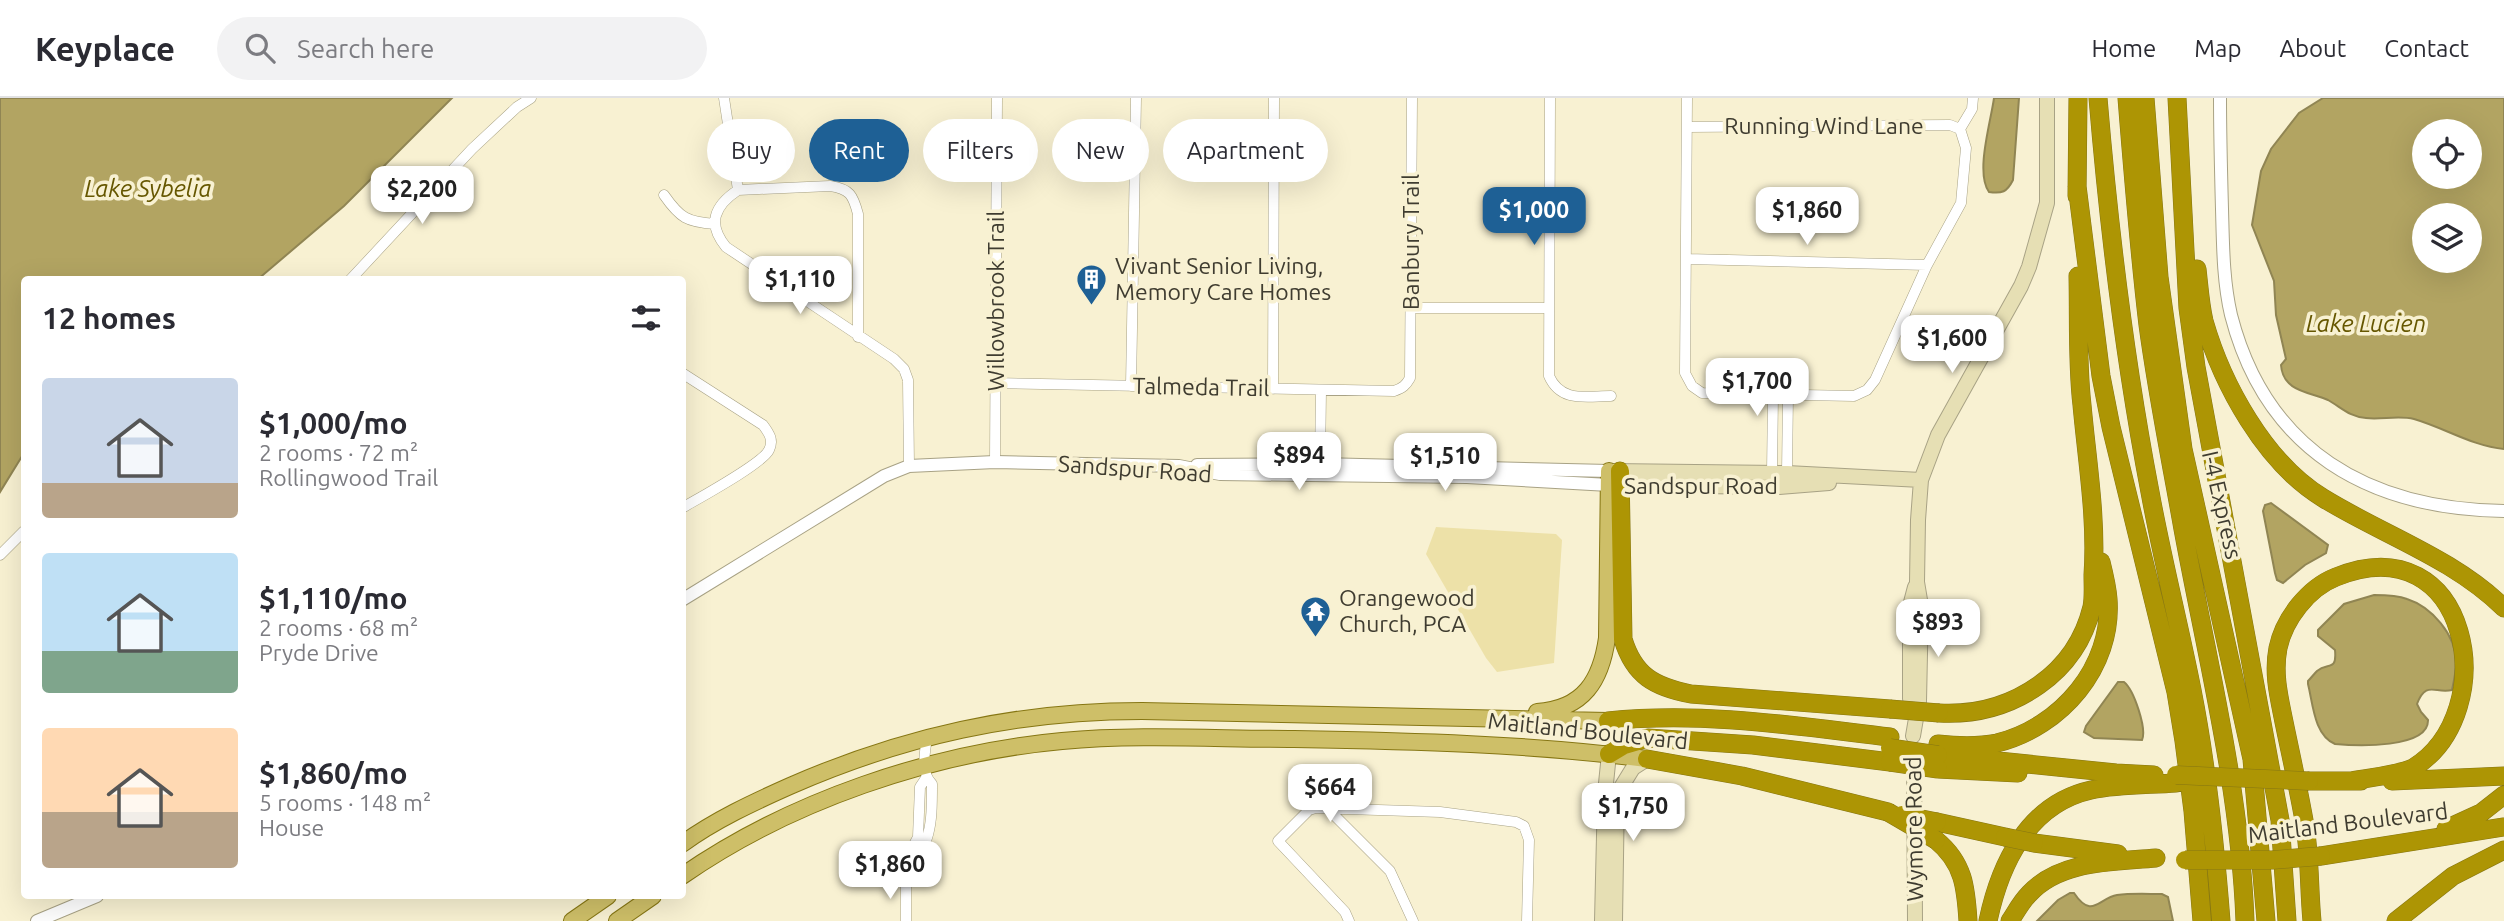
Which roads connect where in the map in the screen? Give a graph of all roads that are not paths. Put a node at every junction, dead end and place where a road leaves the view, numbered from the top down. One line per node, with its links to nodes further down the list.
1 (531, 98): 25 (street)
2 (724, 98): 20 (street)
3 (997, 98): 30 (street, Willowbrook Trail)
4 (1136, 98): 32 (street)
5 (1274, 98): 33 (street)
6 (1412, 98): 26 (street, Banbury Trail)
7 (1550, 98): 27 (street)
8 (1687, 98): 17 (street)
9 (1973, 98): 18 (street)
10 (2047, 98): 47 (main road, Wymore Road)
11 (2078, 98): 19 (highway)
12 (2098, 98): 98 (highway)
13 (2127, 98): 99 (highway, I-4 Express)
14 (2145, 98): 100 (highway, I-4 Express)
15 (2220, 98): 50 (street)
16 (2177, 100): 54 (highway); 101 (highway)
17 (1688, 127): 18 (street, Running Wind Lane); 23 (street)
18 (1960, 129): 24 (street)
19 (2077, 186): 51 (highway); 97 (highway)
20 (738, 190): 22 (street); 28 (street)
21 (664, 195): 22 (street)
22 (715, 224): 28 (street)
23 (1687, 259): 24 (street); 35 (street)
24 (1927, 265): 36 (street)
25 (354, 276)
26 (1411, 308): 27 (street); 31 (street, Banbury Trail)
27 (1549, 308): 37 (street)
28 (858, 337): 41 (street)
29 (686, 376): 49 (street)
30 (995, 383): 32 (street, Talmeda Trail); 40 (street, Willowbrook Trail)
31 (1406, 385): 34 (street, Talmeda Trail)
32 (1131, 386): 33 (street, Talmeda Trail)
33 (1273, 389): 34 (street, Talmeda Trail)
34 (1321, 390): 42 (street)
35 (1773, 395): 36 (street); 38 (street)
36 (1788, 395): 39 (street)
37 (1611, 396)
38 (1772, 442): 39 (street); 43 (street)
39 (1787, 442): 44 (street)
40 (995, 462): 41 (street, Sandspur Road); 42 (street, Sandspur Road)
41 (909, 467): 56 (street, Sandspur Road)
42 (1320, 470): 45 (street, Sandspur Road); 45 (street, Sandspur Road)
43 (1772, 473): 44 (main road, Sandspur Road); 45 (main road, Sandspur Road); 48 (street)
44 (1787, 473): 46 (main road, Sandspur Road); 48 (street)
45 (1614, 478): 48 (main road, Sandspur Road); 51 (highway, bridge); 59 (main road)
46 (1875, 479): 47 (main road, Sandspur Road); 48 (main road, Sandspur Road)
47 (1921, 480): 93 (main road, Wymore Road)
48 (1779, 487)
49 (686, 506)
50 (2504, 511)
51 (2093, 524): 66 (highway)
52 (21, 534): 53 (street)
53 (0, 555)
54 (2447, 566): 55 (highway); 57 (highway)
55 (2504, 592)
56 (686, 598)
57 (2504, 608)
58 (2475, 628): 102 (highway)
59 (1437, 718): 60 (main road, Maitland Boulevard); 62 (main road, Maitland Boulevard)
60 (1608, 721): 64 (highway, Maitland Boulevard)
61 (2468, 727): 71 (highway)
62 (927, 737): 63 (main road, Maitland Boulevard); 68 (street)
63 (910, 741): 68 (street); 76 (main road, Maitland Boulevard)
64 (1890, 749): 65 (highway); 66 (highway, Maitland Boulevard, bridge)
65 (1609, 754): 67 (main road, Maitland Boulevard); 68 (main road, Maitland Boulevard); 91 (main road)
66 (1938, 756): 70 (highway, Maitland Boulevard)
67 (1647, 759): 75 (highway, Maitland Boulevard, bridge); 92 (main road)
68 (925, 772): 80 (main road, Maitland Boulevard); 87 (street)
69 (2500, 777): 71 (highway, Maitland Boulevard)
70 (2176, 779): 71 (highway, Maitland Boulevard, bridge); 95 (highway)
71 (2351, 780)
72 (2504, 795): 77 (highway)
73 (1327, 808): 88 (street); 89 (street); 90 (street)
74 (2504, 827): 77 (highway, Maitland Boulevard)
75 (1937, 831): 79 (highway, Maitland Boulevard, bridge); 94 (highway)
76 (686, 842)
77 (2379, 848): 79 (highway, Maitland Boulevard, bridge)
78 (2504, 850): 103 (highway)
79 (2156, 858): 96 (highway)
80 (686, 873)
81 (90, 899): 84 (street)
82 (604, 899): 85 (main road)
83 (649, 899): 86 (main road)
84 (37, 921)
85 (572, 921)
86 (617, 921)
87 (906, 921)
88 (1349, 921)
89 (1413, 921)
90 (1527, 921)
91 (1602, 921)
92 (1615, 921)
93 (1915, 921)
94 (1968, 921)
95 (1988, 921)
96 (2010, 921)
97 (2202, 921)
98 (2221, 921)
99 (2245, 921)
100 (2266, 921)
101 (2287, 921)
102 (2312, 921)
103 (2396, 921)

